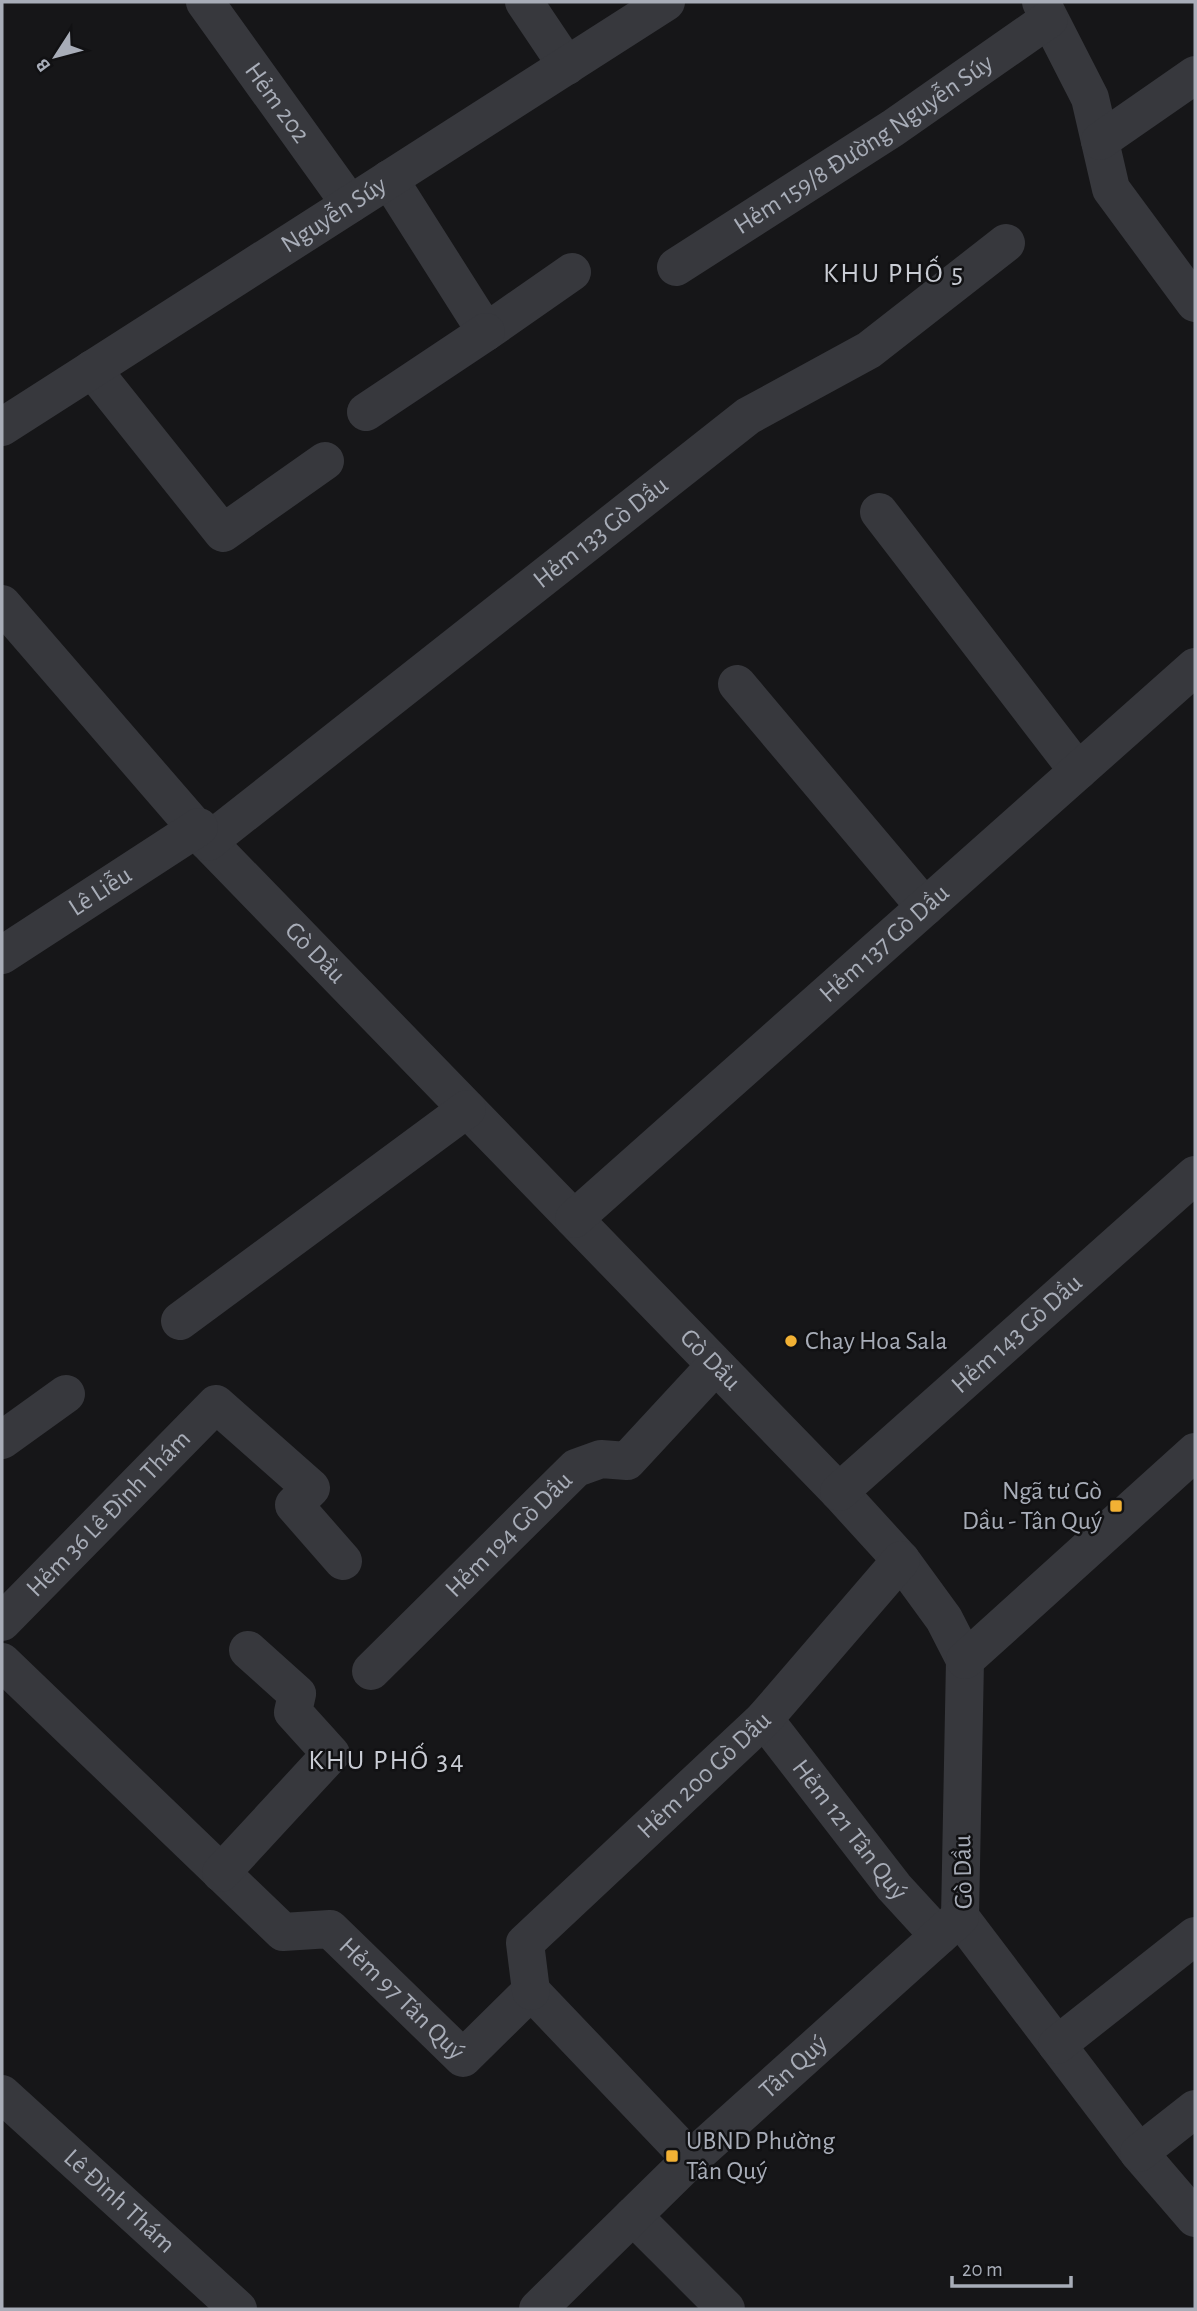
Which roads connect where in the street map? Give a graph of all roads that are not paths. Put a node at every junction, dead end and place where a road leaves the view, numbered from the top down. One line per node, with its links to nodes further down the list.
1 (205, 2): 9 (street, Hẻm 202)
2 (524, 2): 5 (street)
3 (666, 2): 5 (street, Nguyễn Súy)
4 (1045, 11): 7 (street); 11 (street, Hẻm 159/8 Đường Nguyễn Súy)
5 (567, 66): 8 (street, Nguyễn Súy)
6 (1195, 75): 7 (street)
7 (1100, 141): 13 (street)
8 (389, 180): 9 (street, Nguyễn Súy); 14 (street)
9 (350, 204): 15 (street, Nguyễn Súy)
10 (1006, 243): 24 (street, Hẻm 133 Gò Dầu)
11 (676, 267)
12 (572, 272): 14 (street)
13 (1195, 303)
14 (486, 332): 16 (street)
15 (92, 369): 17 (street, Nguyễn Súy); 18 (street)
16 (366, 412)
17 (2, 427)
18 (325, 461)
19 (879, 512): 23 (street)
20 (2, 604): 24 (street, Gò Dầu)
21 (1195, 667): 23 (street, Hẻm 137 Gò Dầu)
22 (737, 684): 25 (street)
23 (1078, 771): 25 (street, Hẻm 137 Gò Dầu)
24 (203, 834): 26 (street, Lê Liễu); 27 (street, Gò Dầu)
25 (925, 907): 29 (street, Hẻm 137 Gò Dầu)
26 (2, 955)
27 (467, 1109): 29 (street, Gò Dầu); 30 (street)
28 (1195, 1175): 35 (street, Hẻm 143 Gò Dầu)
29 (574, 1219): 31 (street, Gò Dầu)
30 (180, 1321)
31 (715, 1366): 35 (street, Gò Dầu); 42 (street, Hẻm 194 Gò Dầu)
32 (66, 1394): 33 (street)
33 (2, 1440)
34 (1195, 1452): 40 (street)
35 (839, 1492): 36 (street, Gò Dầu)
36 (901, 1560): 40 (street, Gò Dầu); 43 (street, Hẻm 200 Gò Dầu)
37 (343, 1561): 38 (street, Hẻm 36 Lê Đình Thám)
38 (2, 1622)
39 (248, 1650): 44 (street)
40 (965, 1660): 45 (street, Gò Dầu)
41 (2, 1662): 44 (street, Hẻm 97 Tân Quý)
42 (371, 1671)
43 (764, 1718): 45 (street, Hẻm 121 Tân Quý); 47 (street, Hẻm 200 Gò Dầu)
44 (221, 1872): 47 (street, Hẻm 97 Tân Quý)
45 (950, 1926): 48 (street, Gò Dầu); 52 (street, Tân Quý)
46 (1195, 1936): 48 (street)
47 (531, 1991): 52 (street)
48 (1057, 2045): 51 (street, Gò Dầu)
49 (2, 2094): 55 (street, Lê Đình Thám)
50 (1195, 2109): 51 (street)
51 (1139, 2153): 54 (street, Gò Dầu)
52 (691, 2159): 53 (street, Tân Quý)
53 (633, 2216): 56 (street, Tân Quý); 57 (street)
54 (1195, 2218)
55 (238, 2309)
56 (538, 2309)
57 (726, 2309)

